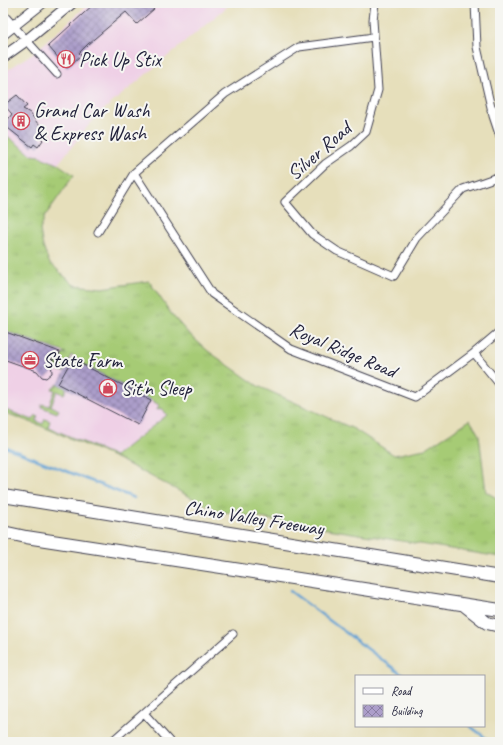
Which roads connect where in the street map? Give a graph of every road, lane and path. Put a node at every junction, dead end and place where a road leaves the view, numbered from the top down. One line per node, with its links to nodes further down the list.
1 (42, 3): 6 (main road)
2 (72, 3): 9 (main road)
3 (375, 3): 8 (street, Silver Road)
4 (475, 3): 13 (street)
5 (3, 14): 6 (street)
6 (14, 26): 7 (main road); 9 (street)
7 (3, 34)
8 (374, 37): 15 (street); 16 (street, Silver Road)
9 (27, 40): 10 (main road); 11 (street)
10 (3, 57)
11 (57, 74)
12 (500, 109): 13 (street)
13 (492, 111): 14 (street)
14 (500, 137)
15 (134, 173): 17 (street); 19 (street, Royal Ridge Road)
16 (500, 176)
17 (98, 232)
18 (500, 331): 19 (street, Royal Ridge Road)
19 (474, 353): 20 (street)
20 (500, 385)
21 (3, 496): 23 (highway, Chino Valley Freeway)
22 (3, 532): 24 (highway)
23 (500, 576)
24 (463, 604): 25 (highway); 26 (highway)
25 (500, 610)
26 (500, 626)
27 (233, 634): 28 (street)
28 (144, 713): 29 (street); 30 (street)
29 (111, 742)
30 (170, 742)

